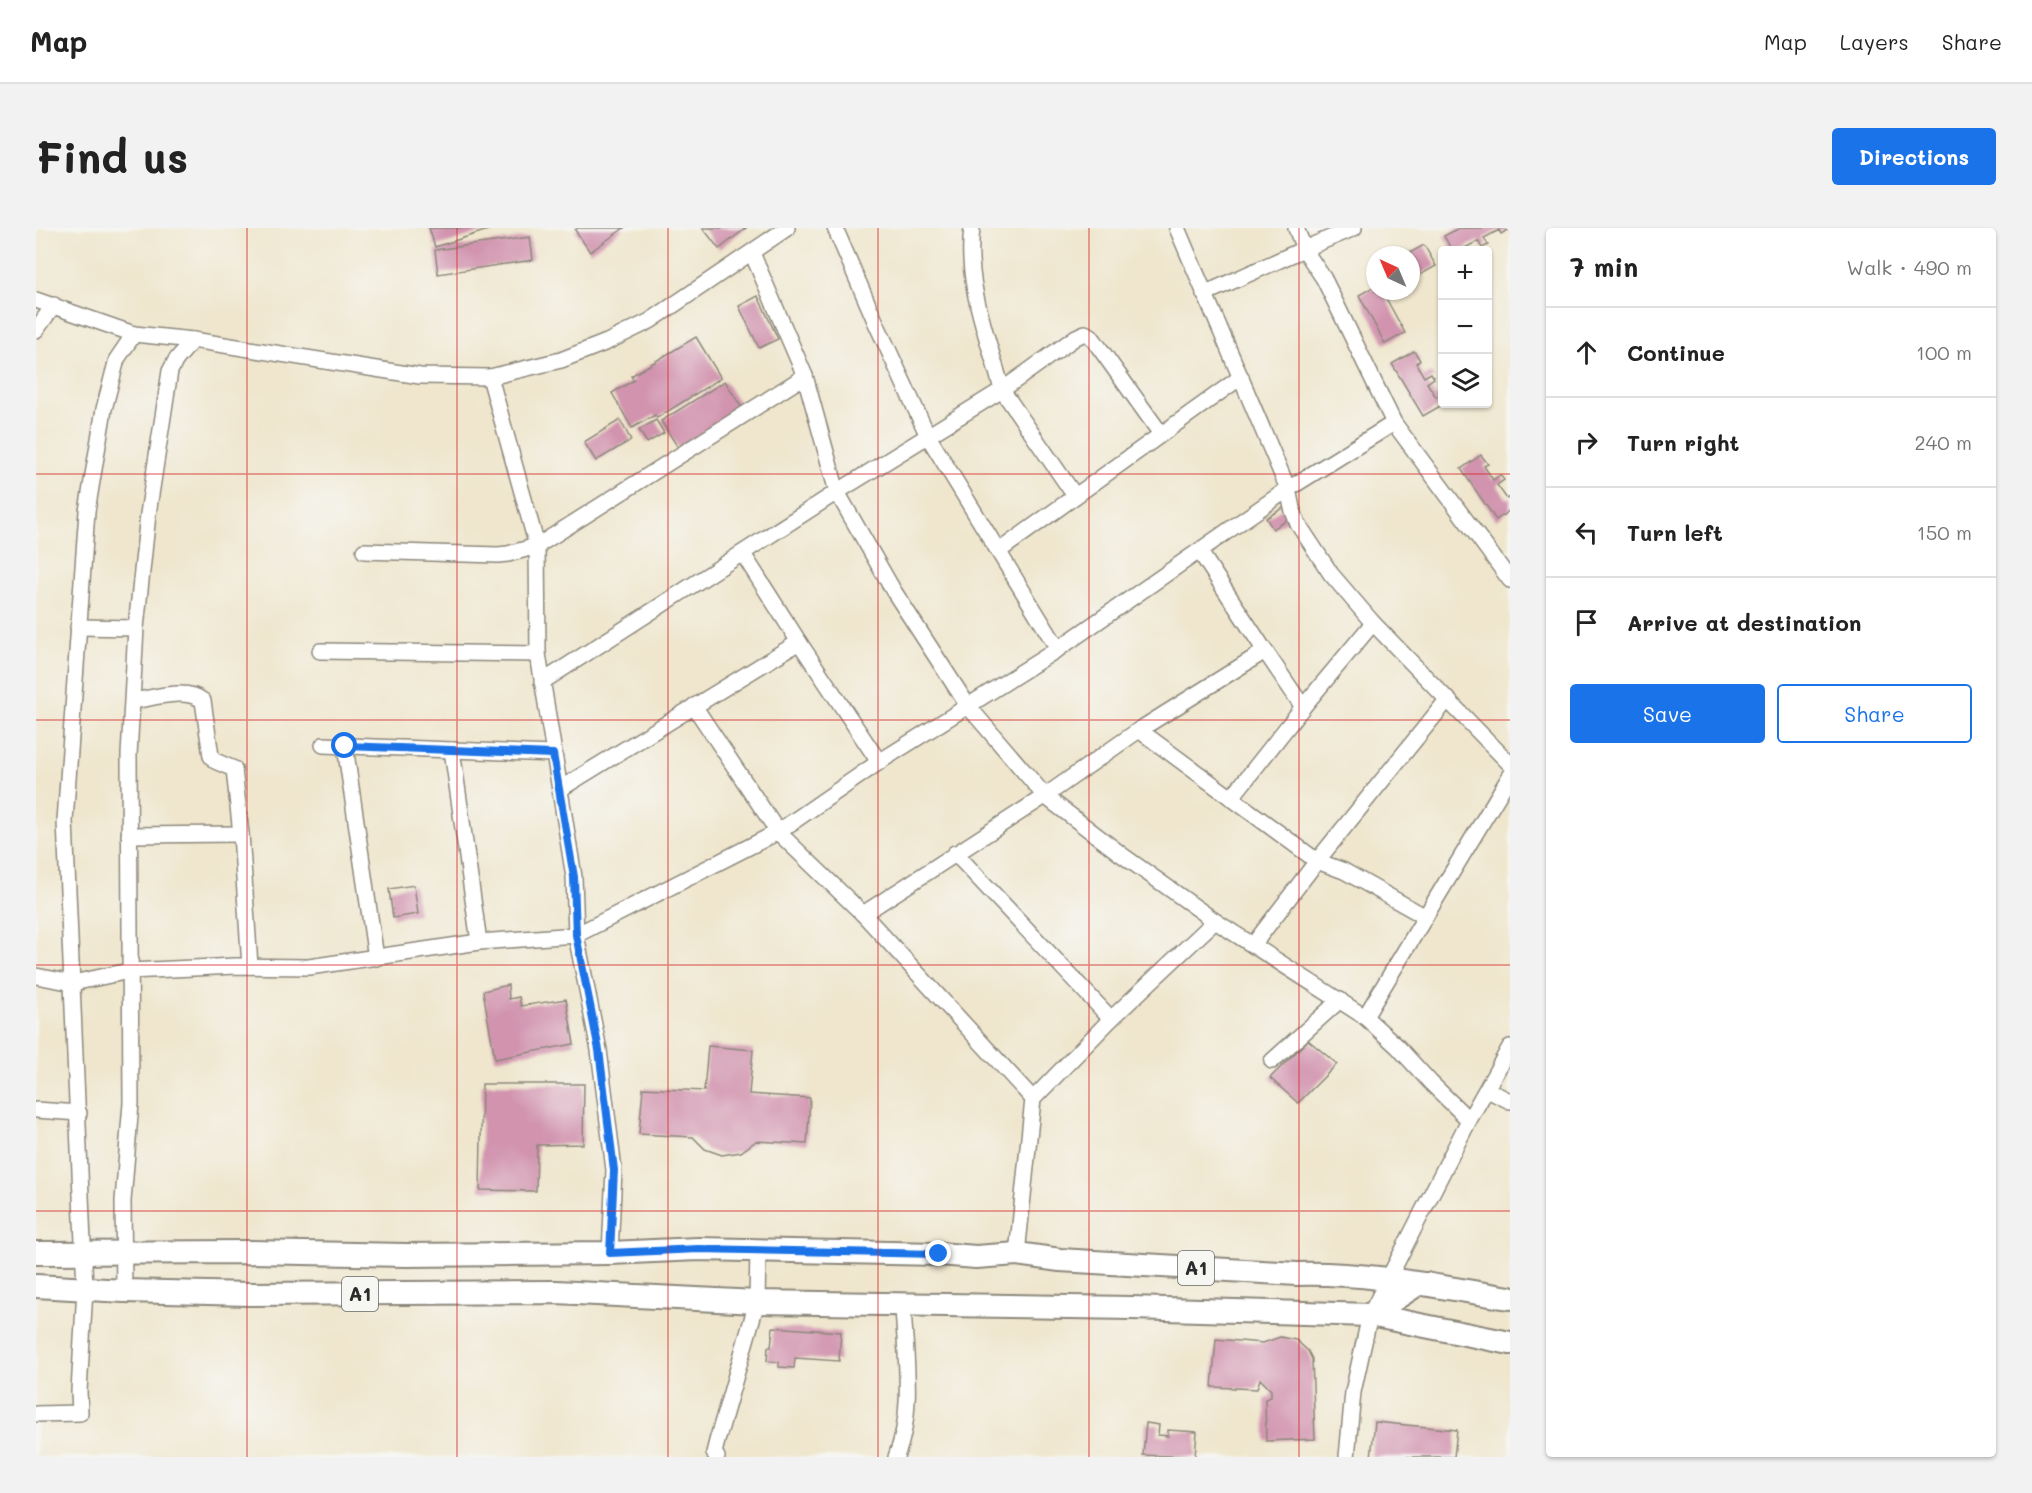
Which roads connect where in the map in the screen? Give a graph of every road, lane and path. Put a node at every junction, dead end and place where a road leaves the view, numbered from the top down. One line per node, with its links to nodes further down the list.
1 (787, 228): 9 (street)
2 (836, 228): 23 (street)
3 (972, 228): 20 (street)
4 (1177, 228): 11 (street)
5 (1296, 228): 8 (street)
6 (1354, 228): 7 (street)
7 (1319, 244): 8 (street); 10 (street)
8 (1304, 249): 10 (street); 11 (street)
9 (752, 253): 17 (street); 18 (street)
10 (1320, 272): 21 (street)
11 (1204, 294): 19 (street)
12 (36, 300): 13 (street)
13 (54, 305): 14 (street); 15 (street)
14 (36, 330)
15 (134, 334): 16 (street); 34 (street)
16 (193, 340): 18 (street); 35 (street)
17 (805, 376): 25 (street); 27 (street)
18 (490, 377): 27 (street)
19 (1240, 377): 22 (street); 24 (street)
20 (1002, 390): 22 (street); 23 (street); 26 (street)
21 (1394, 423): 24 (street); 32 (street)
22 (1161, 434): 26 (street)
23 (928, 436): 25 (street); 29 (street)
24 (1288, 489): 30 (street); 33 (street)
25 (837, 492): 31 (street); 45 (street)
26 (1075, 496): 29 (street)
27 (537, 546): 28 (street); 40 (street)
28 (364, 551)
29 (999, 551): 37 (street)
30 (1200, 552): 37 (street); 39 (street)
31 (743, 554): 36 (street); 41 (street)
32 (1510, 580)
33 (1374, 623): 42 (street); 46 (street)
34 (78, 627): 35 (street); 73 (street)
35 (136, 628): 43 (street)
36 (799, 642): 44 (street); 52 (street)
37 (1058, 649): 45 (street)
38 (320, 651): 40 (street)
39 (1265, 651): 46 (street); 47 (street)
40 (538, 654): 41 (street)
41 (542, 682): 51 (street)
42 (1448, 699): 53 (street); 62 (street)
43 (133, 701): 59 (street); 60 (street)
44 (694, 706): 55 (street); 58 (street)
45 (968, 706): 52 (street); 56 (street)
46 (1303, 707): 57 (street)
47 (1139, 730): 56 (street); 57 (street)
48 (322, 745): 49 (street)
49 (345, 746): 50 (street); 69 (street)
50 (452, 750): 51 (street); 67 (street)
51 (553, 754): 55 (street)
52 (879, 762): 58 (street)
53 (1510, 764)
54 (1510, 776): 64 (street)
55 (560, 789): 66 (street)
56 (1045, 796): 61 (street); 65 (street)
57 (1232, 797): 62 (street)
58 (778, 832): 63 (street); 66 (street)
59 (241, 834): 60 (street); 70 (street)
60 (129, 835): 71 (street)
61 (955, 854): 63 (street); 76 (street)
62 (1317, 861): 64 (street); 68 (street)
63 (863, 914): 80 (street)
64 (1424, 916): 75 (street)
65 (1215, 921): 68 (street); 76 (street)
66 (576, 935): 67 (street); 89 (street)
67 (479, 942): 69 (street)
68 (1253, 945): 74 (street)
69 (376, 958): 70 (street)
70 (250, 966): 71 (street)
71 (129, 971): 73 (street); 86 (street)
72 (36, 976): 73 (street)
73 (73, 983): 83 (street)
74 (1340, 1000): 75 (street); 78 (street)
75 (1365, 1017): 84 (street)
76 (1111, 1019): 80 (street)
77 (1510, 1047): 79 (street)
78 (1272, 1061)
79 (1487, 1090): 81 (street); 84 (street)
80 (1033, 1099): 90 (street)
81 (1510, 1101)
82 (36, 1110): 83 (street)
83 (79, 1113): 87 (street)
84 (1469, 1120): 91 (street)
85 (758, 1250): 89 (main road, A1); 90 (main road, A1); 98 (street)
86 (123, 1251): 87 (main road, A1); 89 (main road, A1); 96 (street)
87 (84, 1252): 88 (main road, A1); 95 (street)
88 (36, 1253)
89 (610, 1253)
90 (1017, 1254): 91 (main road, A1)
91 (1388, 1279): 92 (main road, A1); 100 (street)
92 (1418, 1284): 94 (main road); 97 (main road, A1); 100 (main road)
93 (36, 1286): 95 (main road, A1)
94 (1510, 1287)
95 (85, 1289): 96 (main road, A1); 102 (street)
96 (124, 1291): 98 (main road, A1)
97 (1510, 1298)
98 (757, 1302): 99 (main road, A1); 103 (street)
99 (903, 1306): 100 (main road, A1); 104 (street)
100 (1371, 1315): 101 (main road, A1); 105 (street)
101 (1510, 1343)
102 (36, 1414)
103 (717, 1457)
104 (896, 1457)
105 (1347, 1457)

